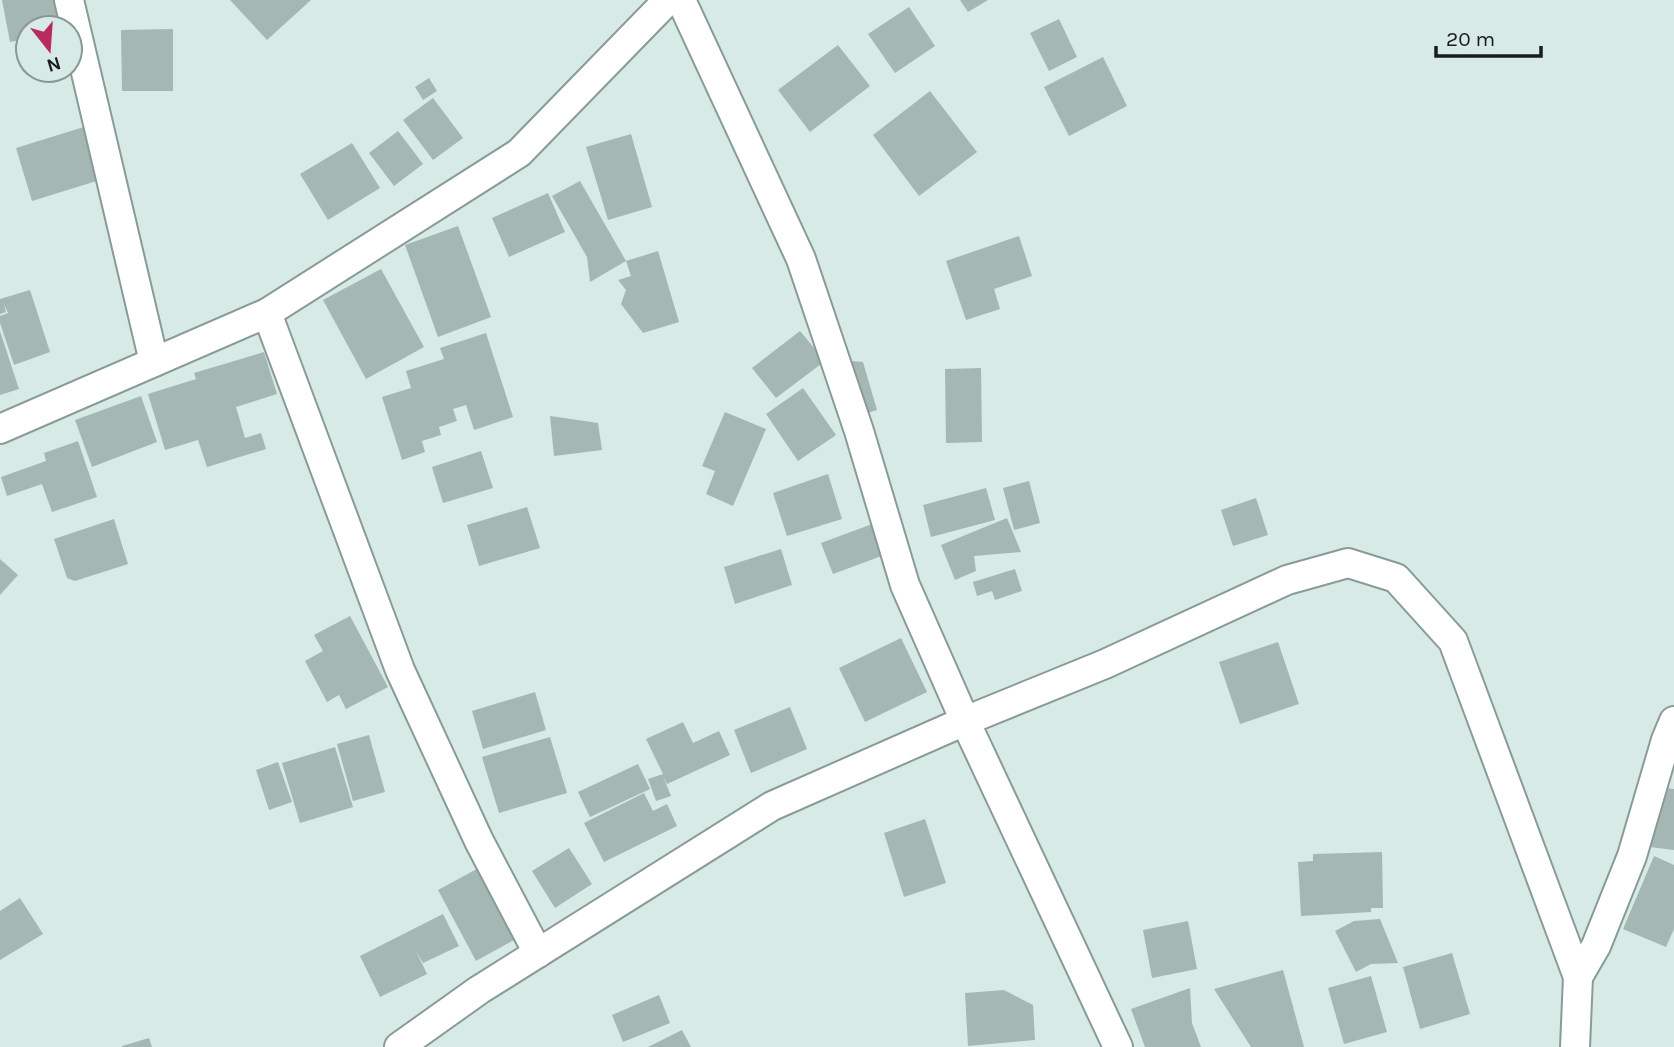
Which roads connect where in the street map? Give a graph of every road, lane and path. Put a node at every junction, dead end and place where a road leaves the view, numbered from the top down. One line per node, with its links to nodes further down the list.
1 (69, 0): 5 (street)
2 (668, 0): 4 (street)
3 (681, 0): 7 (street)
4 (267, 313): 5 (street); 9 (street)
5 (154, 362): 6 (street)
6 (0, 429)
7 (965, 721): 9 (street); 10 (street); 12 (street)
8 (1674, 721): 10 (street)
9 (538, 953): 11 (street)
10 (1578, 977): 13 (street)
11 (399, 1047)
12 (1118, 1047)
13 (1573, 1047): 14 (street)
14 (1583, 1047)

